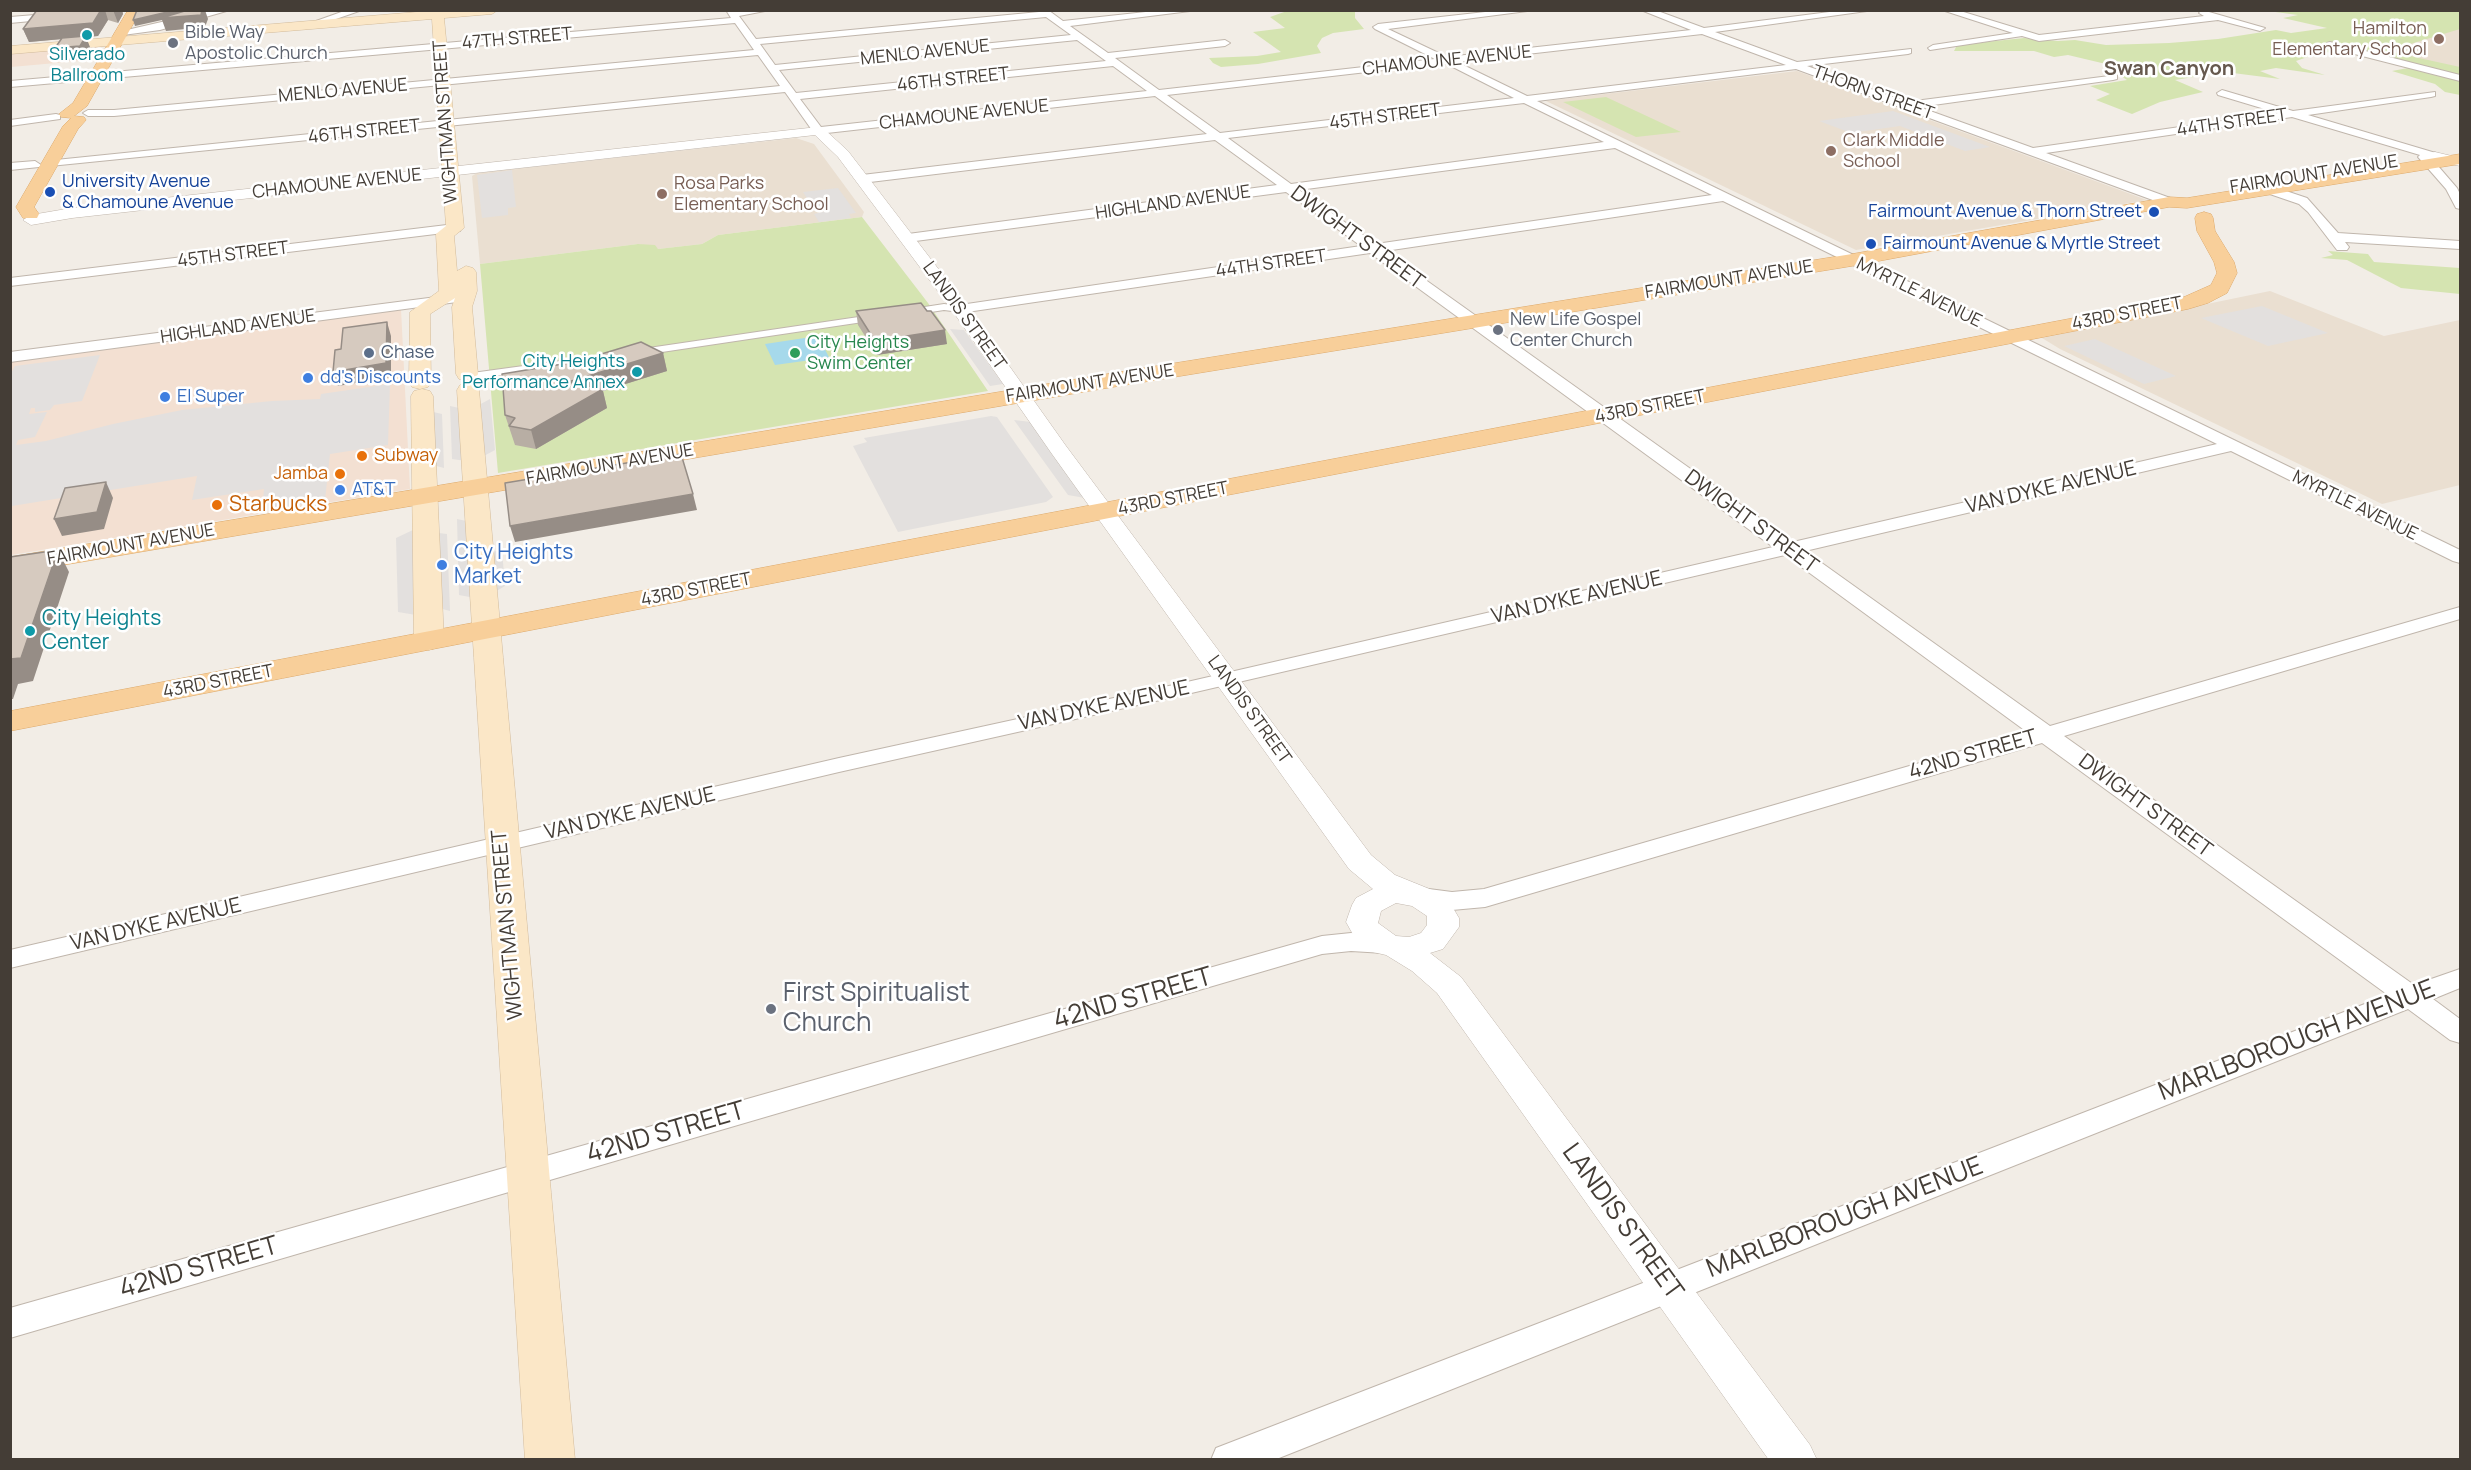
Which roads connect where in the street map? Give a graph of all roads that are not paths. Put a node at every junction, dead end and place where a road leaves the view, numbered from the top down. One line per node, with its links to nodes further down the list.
1 (134, 10): 11 (street); 24 (main road)
2 (226, 10): 24 (street)
3 (358, 10): 20 (street)
4 (766, 10): 15 (street, 47TH STREET)
5 (1194, 10): 19 (street)
6 (1531, 10): 35 (street, MYRTLE AVENUE)
7 (1645, 10): 22 (street, THORN STREET)
8 (1870, 10): 22 (street, CHAMOUNE AVENUE)
9 (1946, 10): 23 (street)
10 (2194, 10): 17 (street)
11 (124, 11)
12 (489, 11): 14 (main road)
13 (1045, 12): 19 (street, DWIGHT STREET); 26 (street)
14 (438, 15): 20 (main road); 29 (main road, WIGHTMAN STREET)
15 (733, 15): 26 (street, LANDIS STREET); 29 (street, 47TH STREET)
16 (66, 16): 18 (street)
17 (2218, 17): 21 (street); 23 (street)
18 (10, 20)
19 (1060, 24): 25 (street, DWIGHT STREET)
20 (307, 26): 24 (main road)
21 (2260, 28)
22 (1702, 31): 35 (street, CHAMOUNE AVENUE); 36 (street, THORN STREET)
23 (2026, 35): 30 (street)
24 (120, 37): 31 (main road); 38 (main road)
25 (1079, 38): 34 (street, DWIGHT STREET); 37 (street, MENLO AVENUE)
26 (752, 42): 33 (street, LANDIS STREET)
27 (1224, 44): 34 (street, 46TH STREET)
28 (2330, 45): 40 (street)
29 (441, 46): 38 (street, 47TH STREET); 41 (main road, WIGHTMAN STREET)
30 (1933, 48)
31 (10, 50)
32 (1908, 51): 36 (street, 45TH STREET)
33 (760, 52): 37 (street, LANDIS STREET); 41 (street, MENLO AVENUE)
34 (1110, 60): 43 (street, 46TH STREET); 45 (street, DWIGHT STREET)
35 (1446, 61): 45 (street, CHAMOUNE AVENUE); 47 (street, MYRTLE AVENUE)
36 (1797, 65): 47 (street, 45TH STREET); 48 (street, THORN STREET)
37 (771, 68): 43 (street, LANDIS STREET)
38 (96, 76): 42 (street, 47TH STREET); 50 (main road)
39 (2113, 77): 48 (street)
40 (2460, 78)
41 (443, 82): 50 (street, MENLO AVENUE); 52 (main road, WIGHTMAN STREET)
42 (10, 84)
43 (789, 93): 52 (street, 46TH STREET); 53 (street, LANDIS STREET)
44 (2222, 93): 49 (street)
45 (1157, 94): 53 (street, CHAMOUNE AVENUE); 54 (street, DWIGHT STREET)
46 (2431, 94): 49 (street, 44TH STREET)
47 (1526, 100): 54 (street, 45TH STREET); 55 (street, MYRTLE AVENUE)
48 (1907, 106): 56 (street, THORN STREET)
49 (2292, 114): 56 (street, 44TH STREET); 58 (street)
50 (71, 116): 51 (street, MENLO AVENUE); 59 (main road)
51 (10, 123)
52 (446, 123): 59 (street, 46TH STREET); 61 (main road, WIGHTMAN STREET)
53 (818, 131): 61 (street, CHAMOUNE AVENUE); 62 (street, LANDIS STREET)
54 (1217, 137): 62 (street, 45TH STREET); 63 (street, DWIGHT STREET)
55 (1617, 144): 63 (street, HIGHLAND AVENUE); 66 (street, MYRTLE AVENUE)
56 (2032, 152): 67 (street, THORN STREET)
57 (2459, 158): 58 (main road, FAIRMOUNT AVENUE)
58 (2430, 159): 64 (main road, FAIRMOUNT AVENUE); 67 (main road, FAIRMOUNT AVENUE); 68 (street)
59 (43, 164): 60 (street, 46TH STREET); 69 (main road)
60 (10, 167)
61 (449, 171): 69 (street, CHAMOUNE AVENUE); 71 (main road, WIGHTMAN STREET)
62 (862, 179): 73 (street, LANDIS STREET)
63 (1287, 188): 73 (street, HIGHLAND AVENUE); 75 (street, DWIGHT STREET)
64 (2268, 189): 65 (main road, FAIRMOUNT AVENUE); 72 (street)
65 (2233, 196): 67 (main road, FAIRMOUNT AVENUE); 70 (main road)
66 (1724, 197): 75 (street, 44TH STREET); 77 (street, MYRTLE AVENUE)
67 (2169, 202): 70 (main road); 77 (main road, FAIRMOUNT AVENUE)
68 (2460, 205)
69 (21, 218)
70 (2204, 218): 83 (main road, 43RD STREET)
71 (454, 228): 78 (street, 45TH STREET); 79 (main road, WIGHTMAN STREET); 80 (main road, WIGHTMAN STREET)
72 (2334, 237): 74 (street); 76 (street)
73 (908, 238): 81 (street, LANDIS STREET)
74 (2460, 245)
75 (1371, 249): 81 (street, 44TH STREET); 82 (street, DWIGHT STREET)
76 (2344, 250)
77 (1852, 260): 82 (main road, FAIRMOUNT AVENUE); 83 (street, MYRTLE AVENUE)
78 (10, 282)
79 (466, 297): 80 (street, HIGHLAND AVENUE); 85 (main road, WIGHTMAN STREET)
80 (442, 300): 84 (street, HIGHLAND AVENUE); 85 (main road, WIGHTMAN STREET)
81 (960, 309): 85 (street); 86 (street, LANDIS STREET)
82 (1472, 322): 86 (main road, FAIRMOUNT AVENUE); 87 (street, DWIGHT STREET)
83 (2010, 337): 87 (main road, 43RD STREET); 88 (street, MYRTLE AVENUE)
84 (10, 357)
85 (447, 385): 89 (main road, WIGHTMAN STREET); 90 (main road, WIGHTMAN STREET)
86 (1023, 396): 89 (main road, FAIRMOUNT AVENUE); 91 (street, LANDIS STREET)
87 (1603, 416): 91 (main road, 43RD STREET); 92 (street, DWIGHT STREET)
88 (2232, 446): 92 (street, VAN DYKE AVENUE); 93 (street, MYRTLE AVENUE)
89 (475, 488): 90 (main road, FAIRMOUNT AVENUE); 96 (main road, WIGHTMAN STREET)
90 (425, 496): 94 (main road, FAIRMOUNT AVENUE); 97 (main road, WIGHTMAN STREET)
91 (1104, 512): 96 (main road, 43RD STREET); 98 (street, LANDIS STREET)
92 (1788, 550): 98 (street, VAN DYKE AVENUE); 100 (street, DWIGHT STREET)
93 (2460, 557)
94 (10, 566)
95 (2460, 613): 100 (street, 42ND STREET)
96 (485, 631): 97 (main road, 43RD STREET); 101 (main road, WIGHTMAN STREET)
97 (429, 641): 99 (main road, 43RD STREET)
98 (1226, 679): 101 (street, VAN DYKE AVENUE); 102 (street, LANDIS STREET)
99 (10, 721)
100 (2044, 734): 104 (street, 42ND STREET); 112 (street, DWIGHT STREET)
101 (501, 844): 109 (street, VAN DYKE AVENUE); 114 (main road, WIGHTMAN STREET)
102 (1360, 862): 103 (street, LANDIS STREET); 105 (street, LANDIS STREET)
103 (1415, 895): 104 (street, 42ND STREET); 105 (street); 106 (street)
104 (1485, 898): 106 (street, 42ND STREET)
105 (1365, 909): 107 (street, 42ND STREET); 108 (street)
106 (1441, 931): 108 (street); 111 (street, LANDIS STREET)
107 (1322, 945): 108 (street, 42ND STREET); 114 (street, 42ND STREET)
108 (1390, 946): 111 (street, LANDIS STREET)
109 (10, 959)
110 (2460, 978): 112 (street, MARLBOROUGH AVENUE)
111 (1449, 985): 115 (street, LANDIS STREET)
112 (2410, 997): 113 (street, DWIGHT STREET); 115 (street, MARLBOROUGH AVENUE)
113 (2460, 1033)
114 (528, 1173): 116 (street, 42ND STREET); 117 (main road, WIGHTMAN STREET)
115 (1669, 1287): 118 (street, MARLBOROUGH AVENUE); 119 (street, LANDIS STREET)
116 (10, 1323)
117 (550, 1460)
118 (1229, 1460)
119 (1795, 1460)

